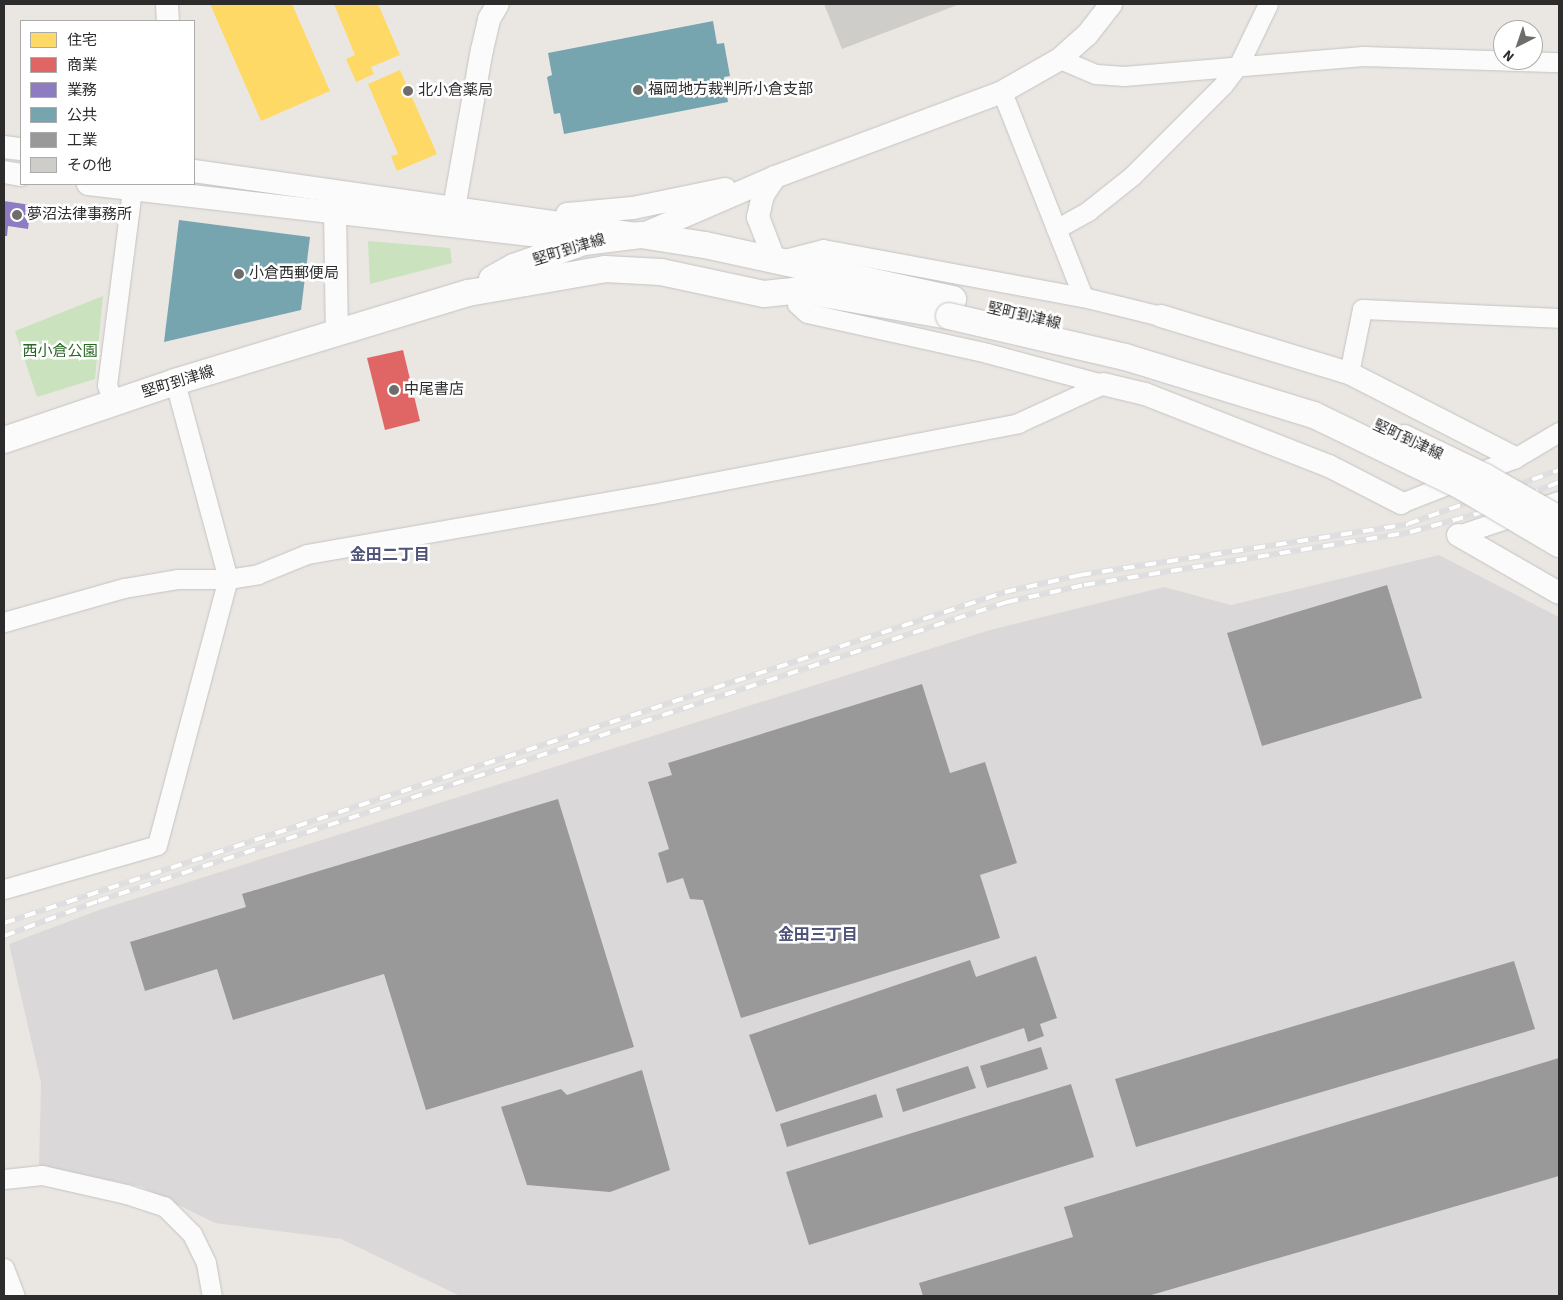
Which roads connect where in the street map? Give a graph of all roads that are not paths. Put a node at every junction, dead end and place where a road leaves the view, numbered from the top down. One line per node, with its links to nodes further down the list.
1 (167, 4): 5 (street)
2 (498, 4): 20 (street)
3 (1111, 4): 6 (street)
4 (1268, 4): 8 (street)
5 (168, 20)
6 (1060, 59): 8 (street); 9 (street)
7 (1559, 62): 8 (street)
8 (1239, 64): 24 (street)
9 (1002, 92): 15 (street); 24 (street)
10 (4, 147): 11 (street)
11 (20, 149)
12 (195, 171): 20 (street)
13 (4, 172): 14 (street)
14 (20, 174)
15 (775, 177): 19 (street); 23 (street); 28 (street)
16 (95, 185): 18 (street)
17 (155, 187): 18 (street); 21 (street)
18 (132, 190): 40 (street)
19 (706, 194): 22 (street); 23 (street)
20 (454, 208): 22 (street)
21 (335, 211): 26 (street); 36 (street)
22 (512, 215): 25 (street); 26 (street)
23 (644, 226): 25 (main road, 堅町到津線); 27 (main road); 28 (main road, 堅町到津線)
24 (1056, 228): 32 (street)
25 (602, 240): 26 (main road, 堅町到津線); 27 (main road); 29 (main road)
26 (548, 245): 29 (main road); 31 (main road, 堅町到津線)
27 (660, 256): 30 (main road)
28 (775, 261): 32 (street); 33 (main road, 堅町到津線)
29 (522, 282): 30 (main road, 堅町到津線); 31 (main road, 堅町到津線)
30 (800, 290): 33 (main road, 堅町到津線); 39 (street)
31 (468, 293): 36 (main road, 堅町到津線)
32 (1082, 297): 34 (street)
33 (951, 308): 46 (main road, 堅町到津線, bridge); 48 (main road, 堅町到津線, bridge)
34 (1161, 316): 37 (street)
35 (1559, 318): 37 (street)
36 (337, 334): 38 (main road, 堅町到津線)
37 (1349, 373): 43 (street)
38 (175, 382): 40 (main road, 堅町到津線); 49 (street)
39 (1102, 384): 45 (street); 49 (street)
40 (113, 403): 42 (main road, 堅町到津線)
41 (1559, 432): 43 (street)
42 (4, 440)
43 (1515, 458): 45 (street)
44 (1559, 501): 47 (street)
45 (1401, 503)
46 (1559, 519)
47 (1458, 535): 50 (street)
48 (1559, 544)
49 (228, 579): 51 (street); 52 (street)
50 (1559, 593)
51 (4, 622)
52 (4, 889)
53 (4, 1179): 56 (street)
54 (4, 1268): 55 (street)
55 (15, 1296)
56 (212, 1296)

